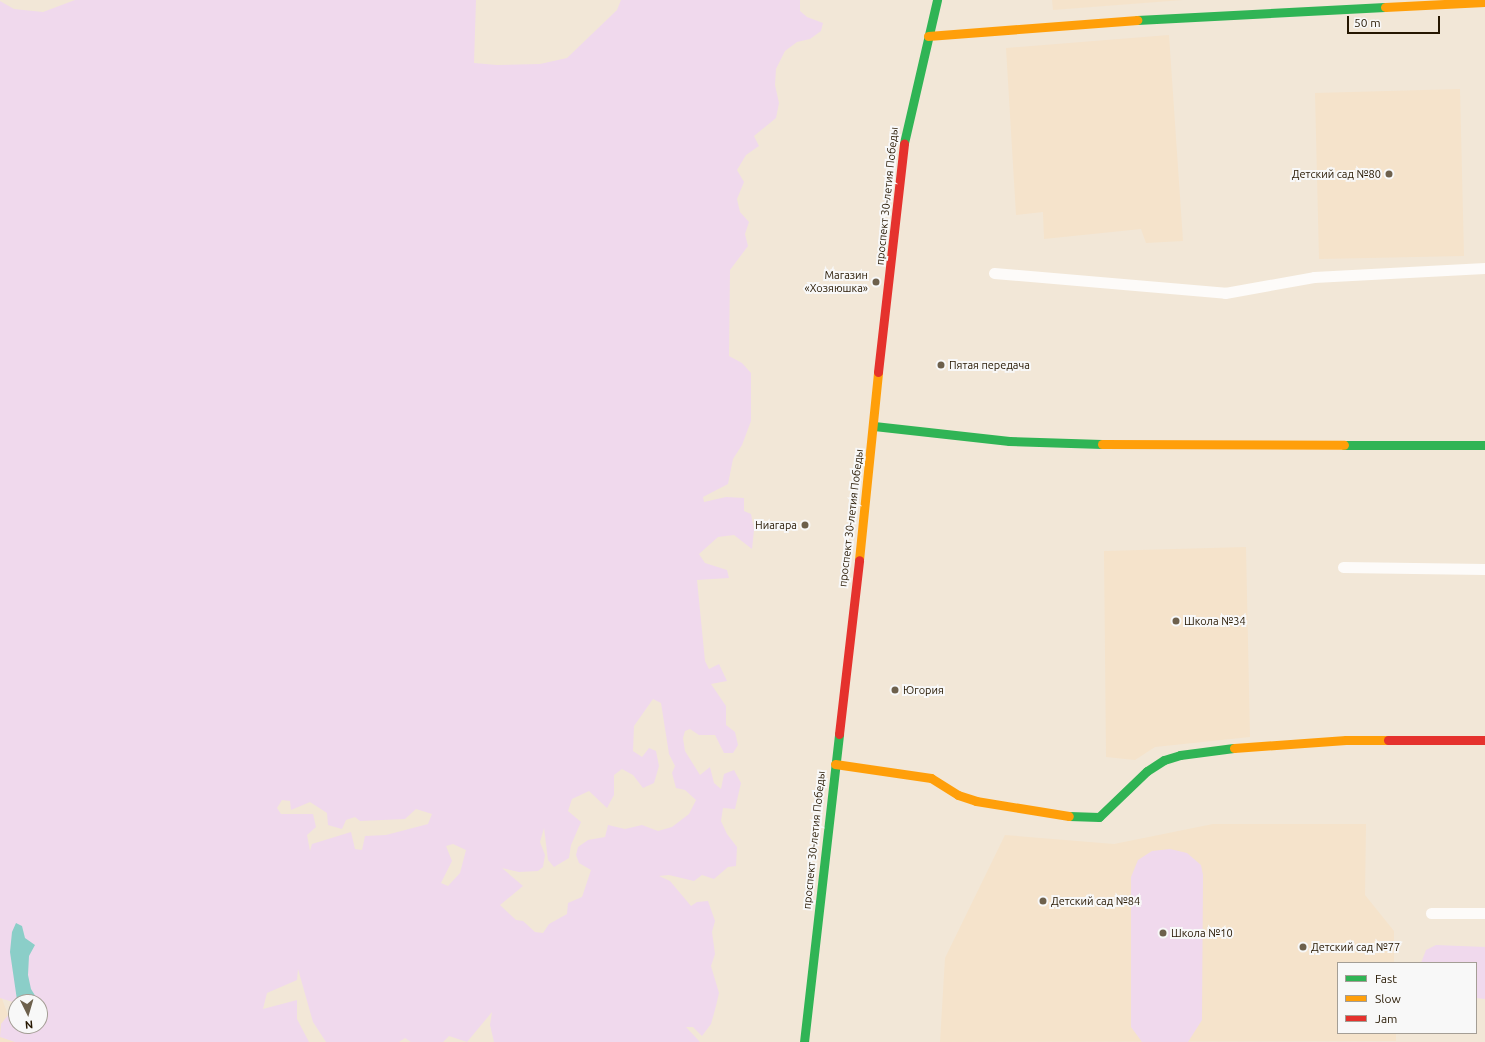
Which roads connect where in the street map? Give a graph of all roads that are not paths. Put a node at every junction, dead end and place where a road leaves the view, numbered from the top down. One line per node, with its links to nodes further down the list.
1 (937, 0): 3 (street, проспект 30-летия Победы)
2 (1485, 2): 3 (street)
3 (928, 36): 6 (street, проспект 30-летия Победы)
4 (1485, 268): 5 (street)
5 (994, 273)
6 (874, 426): 7 (street); 11 (street, проспект 30-летия Победы)
7 (1485, 445)
8 (1343, 567): 9 (street)
9 (1485, 569)
10 (1485, 740): 11 (street)
11 (835, 764): 14 (street, проспект 30-летия Победы)
12 (1431, 913): 13 (street)
13 (1485, 913)
14 (804, 1042)

